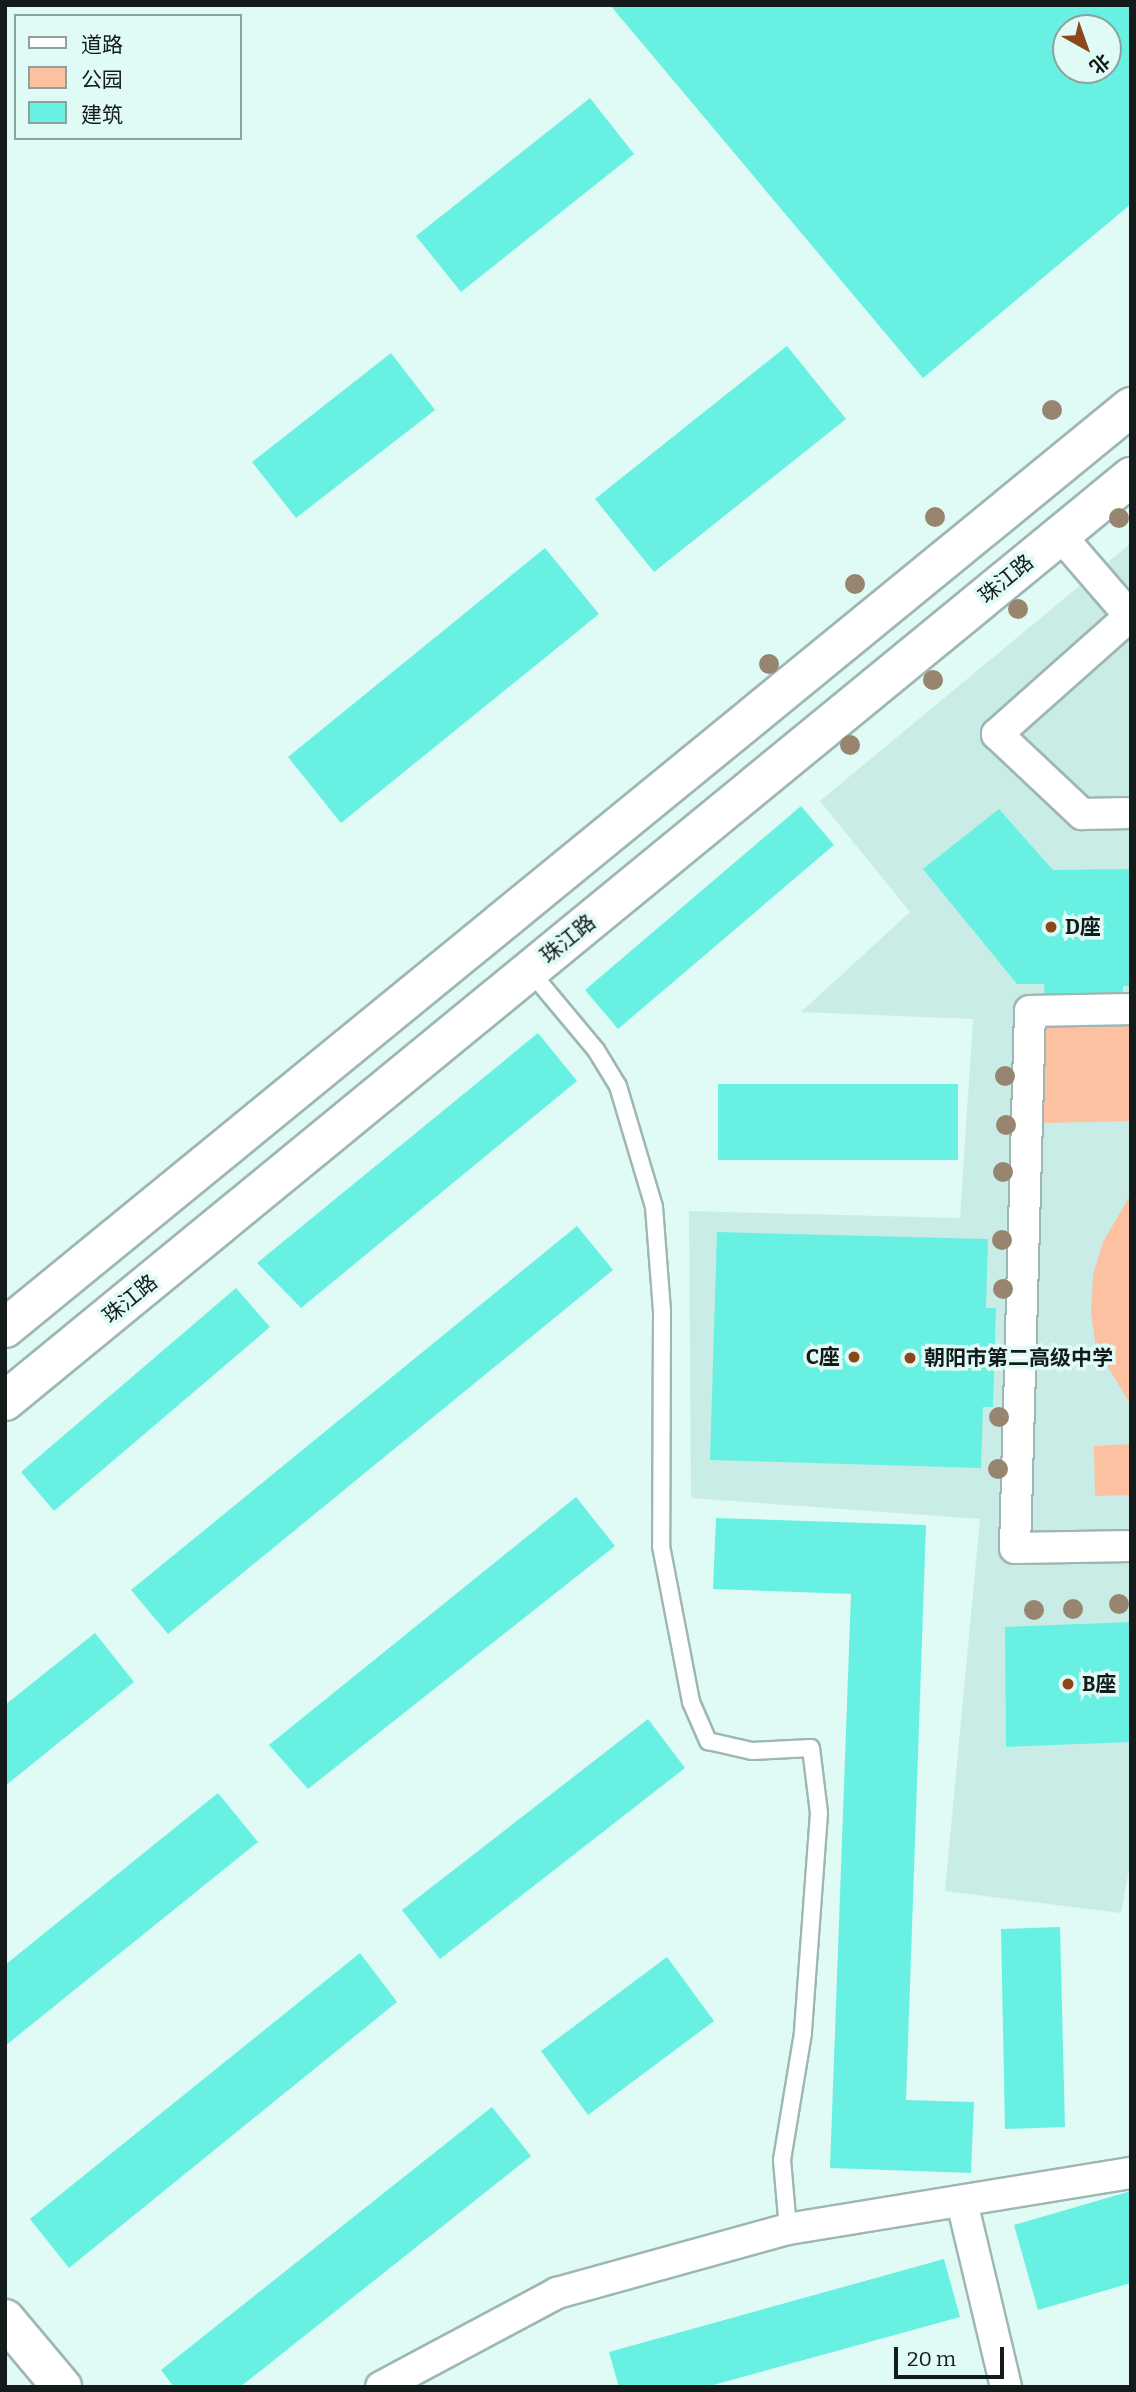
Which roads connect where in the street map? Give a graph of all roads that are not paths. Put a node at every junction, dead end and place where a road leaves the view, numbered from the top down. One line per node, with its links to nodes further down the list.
1 (1131, 407): 8 (main road)
2 (1131, 477): 3 (main road, 珠江路)
3 (1060, 535): 4 (street); 6 (main road, 珠江路)
4 (1130, 616): 5 (street)
5 (1131, 813)
6 (530, 971): 9 (main road, 珠江路); 13 (lane)
7 (1131, 1009): 10 (street)
8 (5, 1328)
9 (5, 1401)
10 (1131, 1546)
11 (1131, 2172): 12 (street)
12 (962, 2202): 13 (street); 17 (street)
13 (788, 2230): 16 (street)
14 (5, 2319): 15 (main road)
15 (62, 2387)
16 (382, 2387)
17 (1006, 2387)

